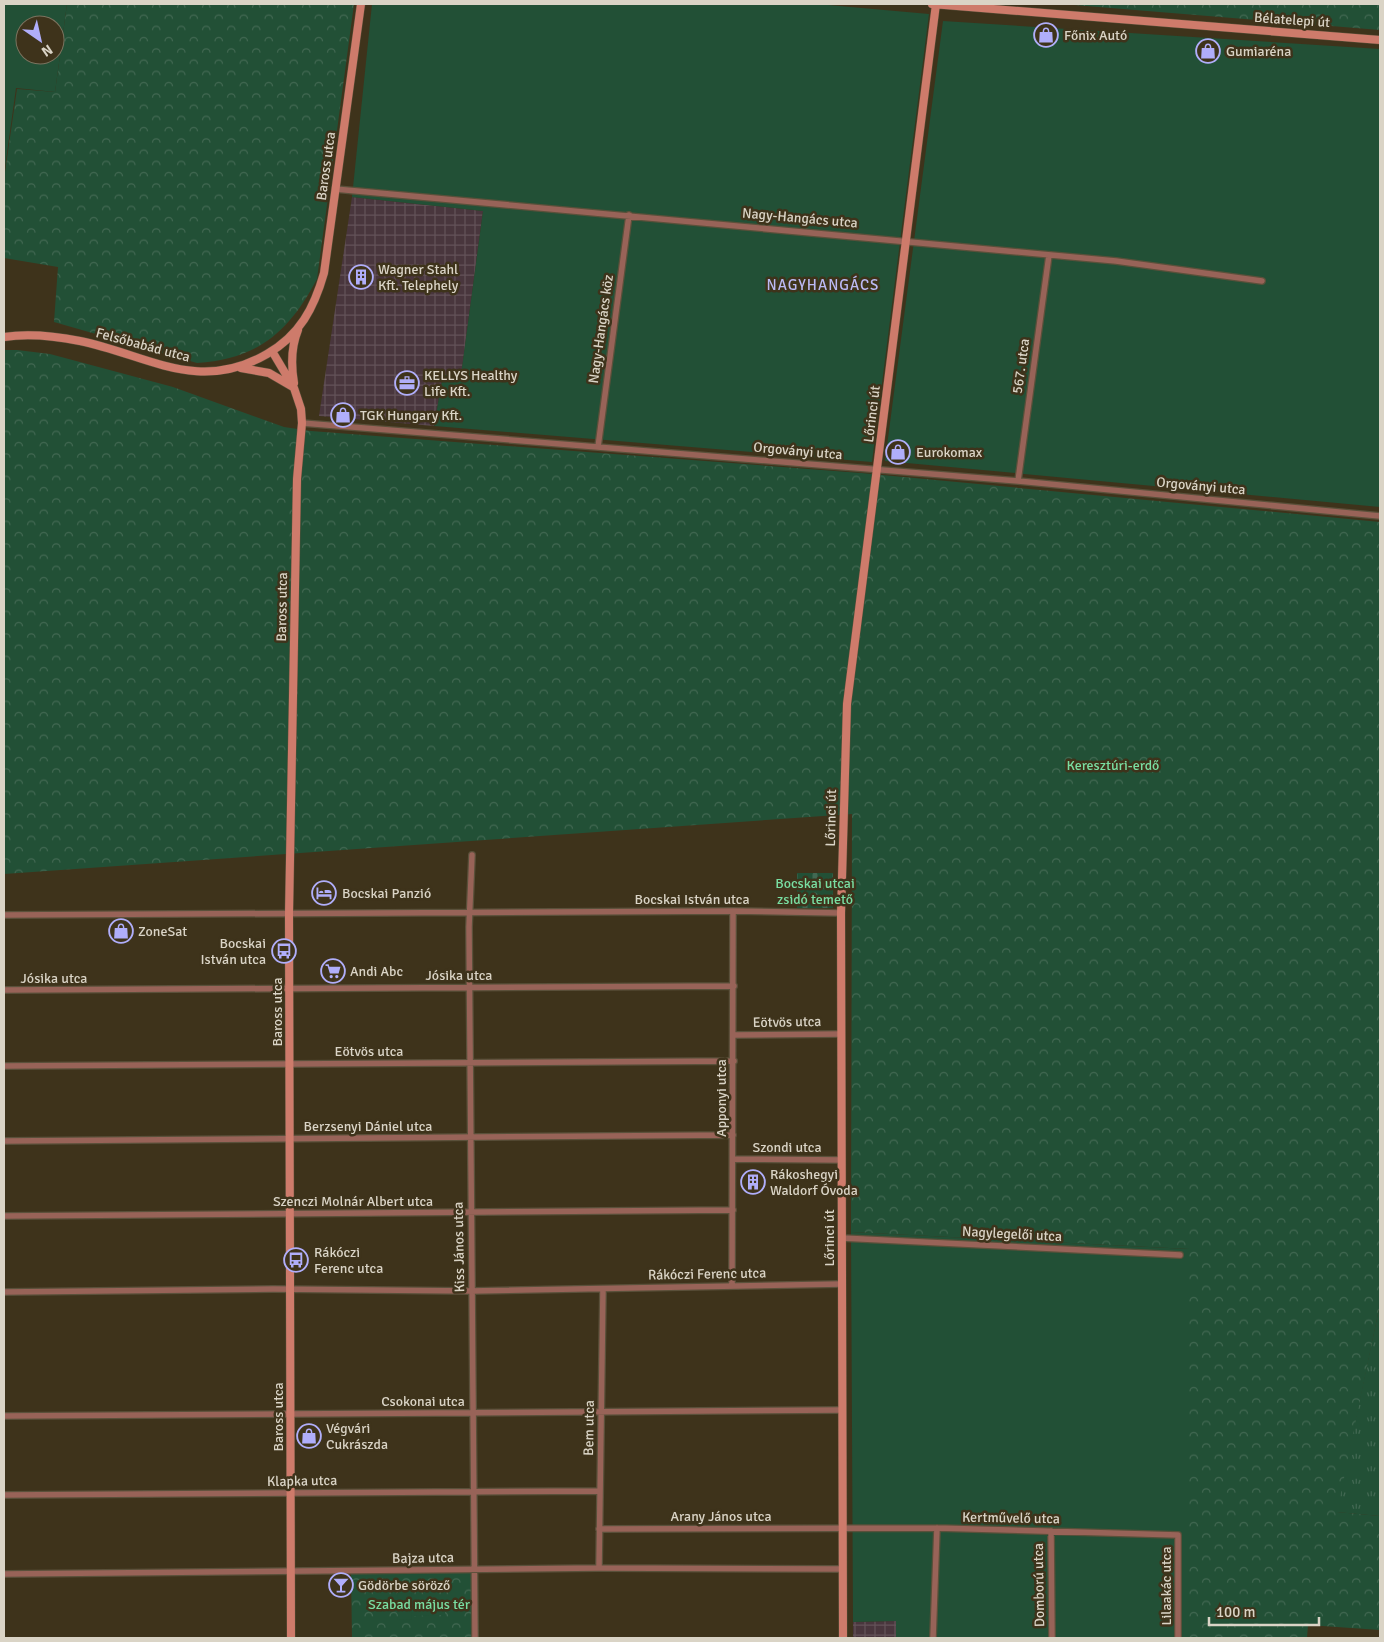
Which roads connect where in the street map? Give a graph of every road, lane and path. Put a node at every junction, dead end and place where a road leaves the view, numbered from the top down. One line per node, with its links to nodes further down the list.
1 (361, 4): 5 (street, Baross utca)
2 (932, 4): 3 (street, Bélatelepi út)
3 (936, 4): 4 (street, Bélatelepi út); 7 (street, Lőrinci út)
4 (1380, 40)
5 (335, 189): 6 (street, Nagy-Hangács utca); 10 (street, Baross utca)
6 (629, 215): 7 (street, Nagy-Hangács utca); 16 (street, Nagy-Hangács köz)
7 (906, 240): 8 (street, Nagy-Hangács utca); 17 (street, Lőrinci út)
8 (1049, 255): 9 (street, Nagy-Hangács utca); 18 (street, 567. utca)
9 (1262, 281)
10 (299, 326): 12 (street, Baross utca); 14 (street, Baross utca)
11 (4, 337): 13 (street, Felsőbabád utca)
12 (272, 351): 13 (street, Felsőbabád utca); 14 (street, Baross utca)
13 (240, 368): 14 (street)
14 (294, 388): 15 (street, Baross utca)
15 (302, 423): 16 (street, Orgoványi utca); 24 (street, Baross utca)
16 (598, 447): 17 (street, Orgoványi utca)
17 (878, 470): 18 (street, Orgoványi utca); 23 (street, Lőrinci út)
18 (1018, 481): 19 (street, Orgoványi utca)
19 (1380, 516)
20 (472, 855): 22 (street, Kiss János utca)
21 (733, 911): 22 (street, Bocskai István utca); 23 (street, Bocskai István utca); 26 (street, Apponyi utca)
22 (471, 913): 24 (street, Bocskai István utca); 27 (street, Kiss János utca)
23 (841, 913): 30 (street, Lőrinci út)
24 (289, 914): 25 (street, Bocskai István utca); 28 (street, Baross utca)
25 (4, 915)
26 (734, 986): 27 (street, Jósika utca); 31 (street, Apponyi utca)
27 (470, 987): 28 (street, Jósika utca); 34 (street, Kiss János utca)
28 (289, 989): 29 (street, Jósika utca); 33 (street, Baross utca)
29 (4, 990)
30 (841, 1034): 31 (street, Eötvös utca); 41 (street, Lőrinci út)
31 (734, 1035): 32 (street, Apponyi utca)
32 (734, 1061): 34 (street, Eötvös utca); 36 (street, Apponyi utca)
33 (289, 1063): 34 (street, Eötvös utca); 35 (street, Eötvös utca); 38 (street, Baross utca)
34 (471, 1063): 37 (street, Kiss János utca)
35 (4, 1066)
36 (733, 1136): 37 (street, Berzsenyi Dániel utca); 40 (street, Apponyi utca)
37 (471, 1138): 38 (street, Berzsenyi Dániel utca); 43 (street, Kiss János utca)
38 (290, 1139): 39 (street, Berzsenyi Dániel utca); 44 (street, Baross utca)
39 (4, 1141)
40 (733, 1159): 41 (street, Szondi utca); 42 (street, Apponyi utca)
41 (842, 1160): 46 (street, Lőrinci út)
42 (733, 1210): 43 (street, Szenczi Molnár Albert utca); 49 (street, Apponyi utca)
43 (471, 1212): 44 (street, Szenczi Molnár Albert utca); 52 (street, Kiss János utca)
44 (290, 1214): 45 (street, Szenczi Molnár Albert utca); 50 (street, Baross utca)
45 (4, 1216)
46 (842, 1238): 47 (street, Nagylegelői utca); 48 (street, Lőrinci út)
47 (1180, 1256)
48 (841, 1284): 49 (street, Rákóczi Ferenc utca); 54 (street, Lőrinci út)
49 (732, 1286): 51 (street, Rákóczi Ferenc utca)
50 (290, 1289): 52 (street, Rákóczi Ferenc utca); 53 (street, Rákóczi Ferenc utca); 57 (street, Baross utca)
51 (603, 1289): 52 (street, Rákóczi Ferenc utca); 55 (street, Bem utca)
52 (472, 1291): 56 (street, Kiss János utca)
53 (4, 1292)
54 (842, 1410): 55 (street, Csokonai utca); 65 (street, Lőrinci út)
55 (602, 1411): 56 (street, Csokonai utca); 59 (street, Bem utca)
56 (474, 1413): 57 (street, Csokonai utca); 60 (street, Kiss János utca)
57 (291, 1414): 58 (street, Csokonai utca); 61 (street, Baross utca)
58 (4, 1416)
59 (600, 1491): 60 (street, Klapka utca); 64 (street, Bem utca)
60 (474, 1492): 61 (street, Klapka utca); 70 (street, Kiss János utca)
61 (291, 1494): 62 (street, Klapka utca); 71 (street, Baross utca)
62 (4, 1495)
63 (937, 1528): 65 (street, Kertművelő utca); 66 (street, Kertművelő utca); 76 (street)
64 (599, 1529): 65 (street, Arany János utca); 68 (street, Bem utca)
65 (843, 1529): 69 (street, Lőrinci út)
66 (1051, 1531): 67 (street, Kertművelő utca); 77 (street, Domború utca)
67 (1178, 1535): 78 (street, Lilaakác utca)
68 (600, 1568): 69 (street, Bajza utca); 70 (street, Bajza utca)
69 (843, 1569): 75 (street, Lőrinci út)
70 (475, 1570): 71 (street, Bajza utca); 74 (street, Kiss János utca)
71 (292, 1572): 72 (street, Bajza utca); 73 (street, Baross utca)
72 (4, 1574)
73 (292, 1638)
74 (475, 1638)
75 (843, 1638)
76 (933, 1638)
77 (1052, 1638)
78 (1178, 1638)

